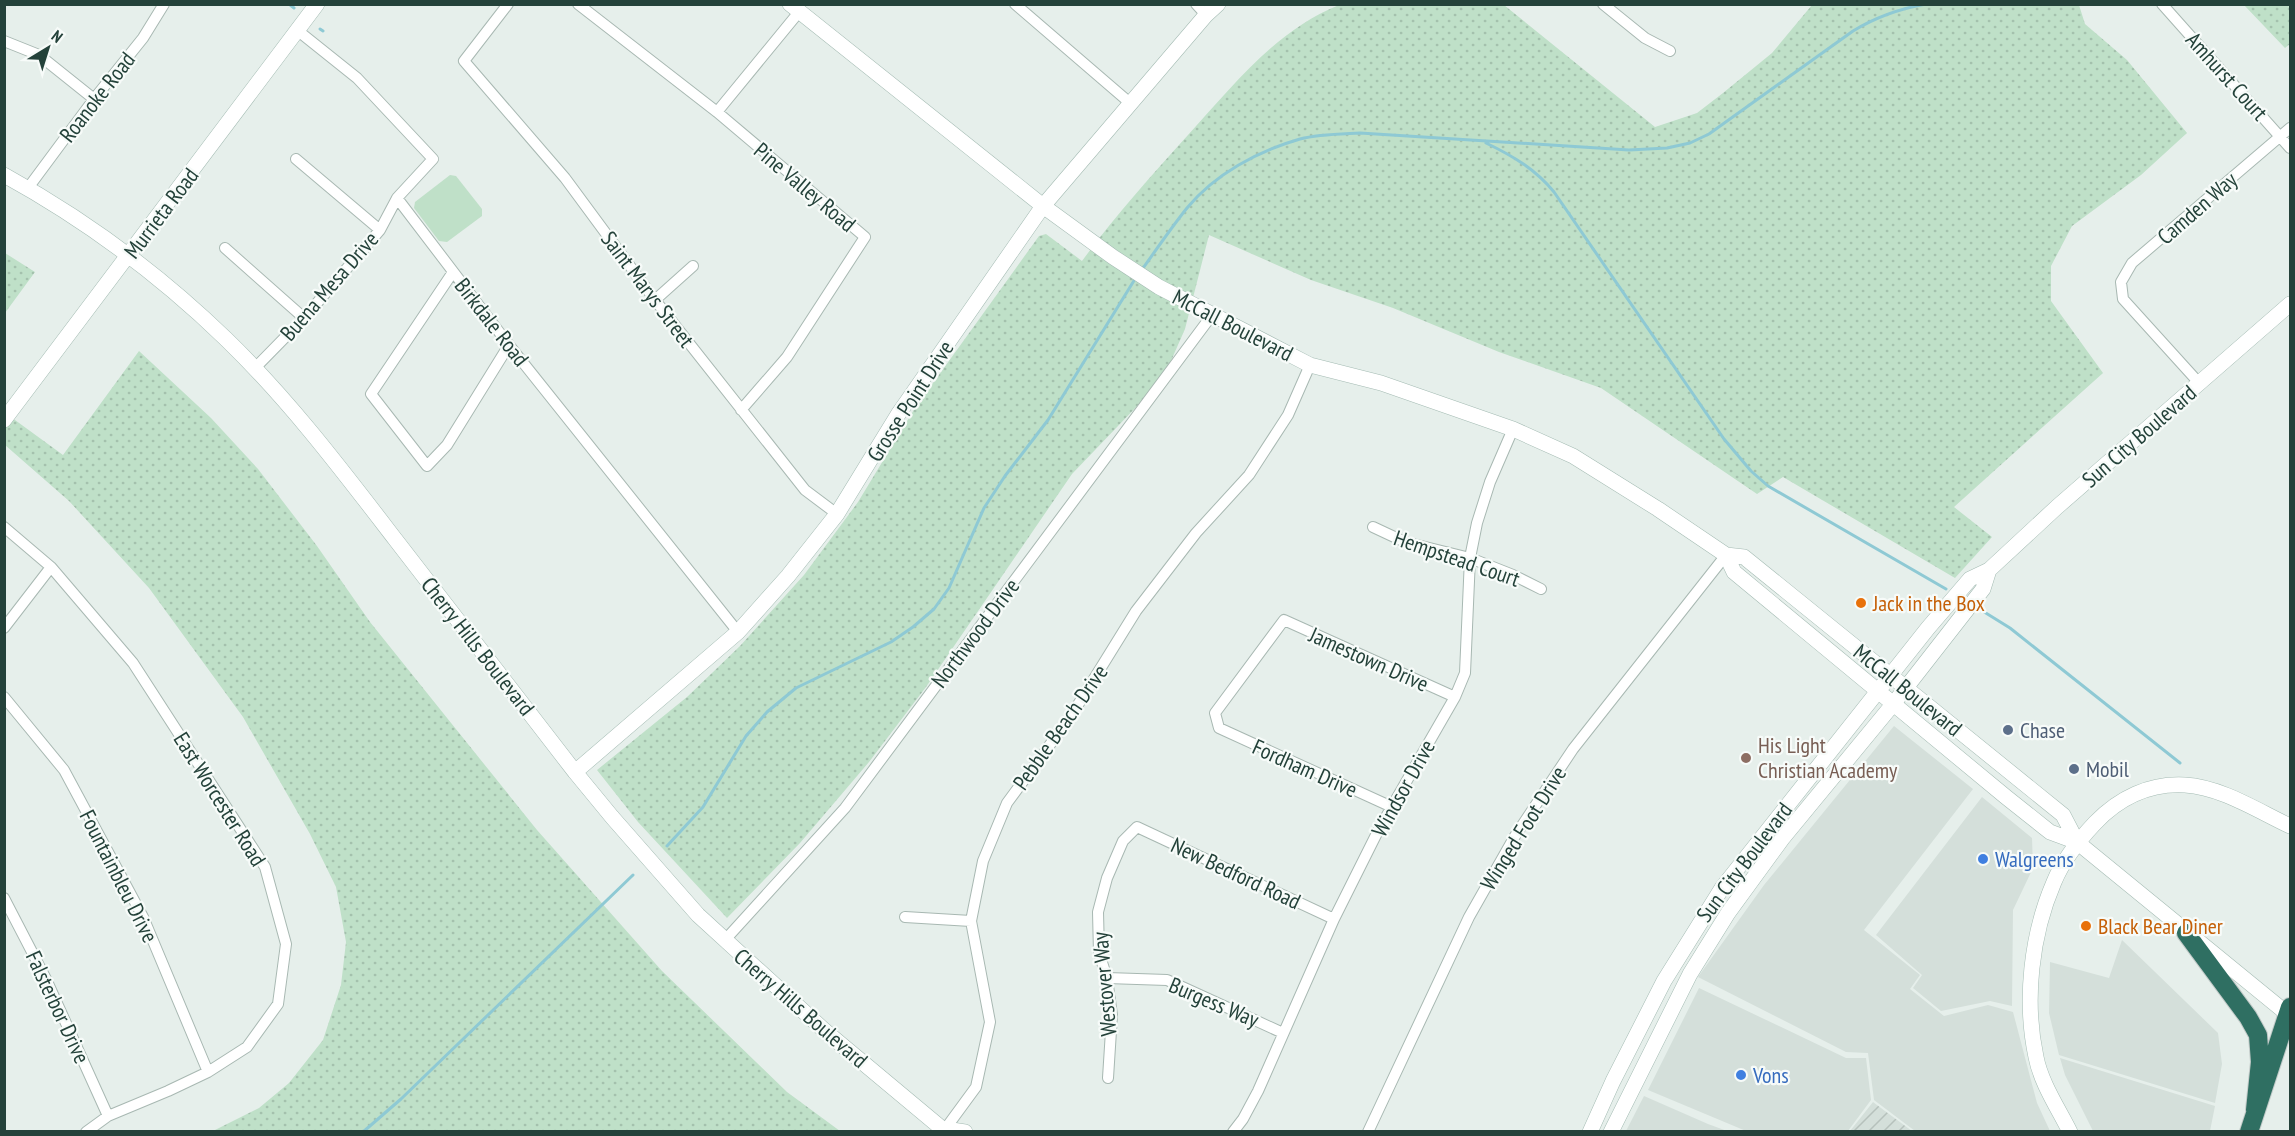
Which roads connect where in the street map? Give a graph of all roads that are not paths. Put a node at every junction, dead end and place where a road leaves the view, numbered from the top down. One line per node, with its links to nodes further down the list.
1 (164, 4): 14 (street, Roanoke Road)
2 (317, 4): 11 (street, Murrieta Road)
3 (508, 4): 30 (street, Saint Marys Street)
4 (578, 4): 16 (street, Pine Valley Road)
5 (1015, 4): 15 (street)
6 (1218, 4): 10 (street, Grosse Point Drive)
7 (1603, 4): 13 (street)
8 (2162, 4): 18 (street, Amhurst Court)
9 (795, 8): 16 (street); 24 (street, McCall Boulevard)
10 (1201, 10): 15 (street, Grosse Point Drive)
11 (297, 30): 23 (street); 27 (street, Murrieta Road)
12 (4, 41): 14 (street)
13 (1670, 51)
14 (94, 99): 22 (street, Roanoke Road)
15 (1130, 103): 24 (street, Grosse Point Drive)
16 (717, 112): 38 (street, Pine Valley Road)
17 (2290, 128): 18 (street, Camden Way)
18 (2280, 136): 19 (street, Amhurst Court); 37 (street, Camden Way)
19 (2290, 148)
20 (296, 159): 25 (street)
21 (4, 175): 22 (street, Cherry Hills Boulevard)
22 (27, 188): 27 (street, Cherry Hills Boulevard)
23 (397, 198): 25 (street, Buena Mesa Drive); 29 (street, Birkdale Road)
24 (1043, 206): 32 (street, McCall Boulevard); 41 (street, Grosse Point Drive)
25 (380, 230): 33 (street, Buena Mesa Drive)
26 (225, 248): 33 (street)
27 (128, 257): 36 (street, Cherry Hills Boulevard); 39 (street, Murrieta Road)
28 (693, 266): 30 (street)
29 (453, 272): 34 (street, Birkdale Road); 34 (street)
30 (655, 300): 38 (street, Saint Marys Street)
31 (2290, 304): 37 (street, Sun City Boulevard)
32 (1212, 315): 35 (street, McCall Boulevard); 68 (street, Northwood Drive)
33 (304, 318): 36 (street, Buena Mesa Drive)
34 (509, 345): 50 (street, Birkdale Road)
35 (1310, 365): 40 (street, McCall Boulevard); 66 (street, Pebble Beach Drive)
36 (254, 369): 58 (street, Cherry Hills Boulevard)
37 (2200, 384): 47 (street, Sun City Boulevard)
38 (741, 410): 41 (street, Saint Marys Street)
39 (4, 420)
40 (1513, 429): 44 (street, McCall Boulevard); 45 (street, Windsor Drive)
41 (837, 514): 50 (street, Grosse Point Drive)
42 (4, 527): 46 (street, East Worcester Road)
43 (1373, 527): 45 (street, Hempstead Court)
44 (1726, 555): 51 (street, McCall Boulevard); 53 (street, McCall Boulevard); 80 (street, Winged Foot Drive)
45 (1470, 558): 48 (street, Hempstead Court); 55 (street, Windsor Drive)
46 (51, 567): 49 (street); 72 (street, East Worcester Road)
47 (1989, 570): 51 (street, Sun City Boulevard); 52 (street, Sun City Boulevard)
48 (1541, 589)
49 (4, 628)
50 (738, 632): 58 (street, Grosse Point Drive)
51 (1890, 675): 52 (street, McCall Boulevard); 53 (street, Sun City Boulevard)
52 (1906, 688): 56 (street, Sun City Boulevard); 62 (street, McCall Boulevard)
53 (1878, 690): 56 (street, McCall Boulevard); 81 (street, Sun City Boulevard)
54 (4, 697): 72 (street, Fountainbleu Drive)
55 (1455, 697): 57 (street, Jamestown Drive); 59 (street, Windsor Drive)
56 (1894, 703): 62 (street, McCall Boulevard); 82 (street, Sun City Boulevard)
57 (1219, 728): 59 (street, Fordham Drive)
58 (575, 772): 68 (street, Cherry Hills Boulevard)
59 (1392, 807): 65 (street, Windsor Drive)
60 (2290, 826): 62 (street)
61 (1137, 827): 65 (street, New Bedford Road); 69 (street, Westover Way)
62 (2077, 842): 67 (street, McCall Boulevard); 83 (street)
63 (4, 898): 75 (street, Falsterbor Drive)
64 (905, 917): 66 (street)
65 (1335, 919): 71 (street, Windsor Drive)
66 (971, 921): 77 (street, Pebble Beach Drive)
67 (2186, 933): 70 (street, McCall Boulevard); 74 (highway)
68 (724, 940): 77 (street, Cherry Hills Boulevard)
69 (1107, 978): 71 (street, Burgess Way); 73 (street, Westover Way)
70 (2289, 1012): 74 (highway)
71 (1283, 1033): 79 (street, Windsor Drive)
72 (208, 1072): 75 (street, East Worcester Road)
73 (1108, 1078)
74 (2255, 1110): 84 (highway)
75 (108, 1116): 76 (street, East Worcester Road)
76 (86, 1131)
77 (945, 1131): 78 (street)
78 (965, 1131)
79 (1233, 1131)
80 (1368, 1131)
81 (1590, 1131)
82 (1611, 1131)
83 (2070, 1131)
84 (2249, 1131)

